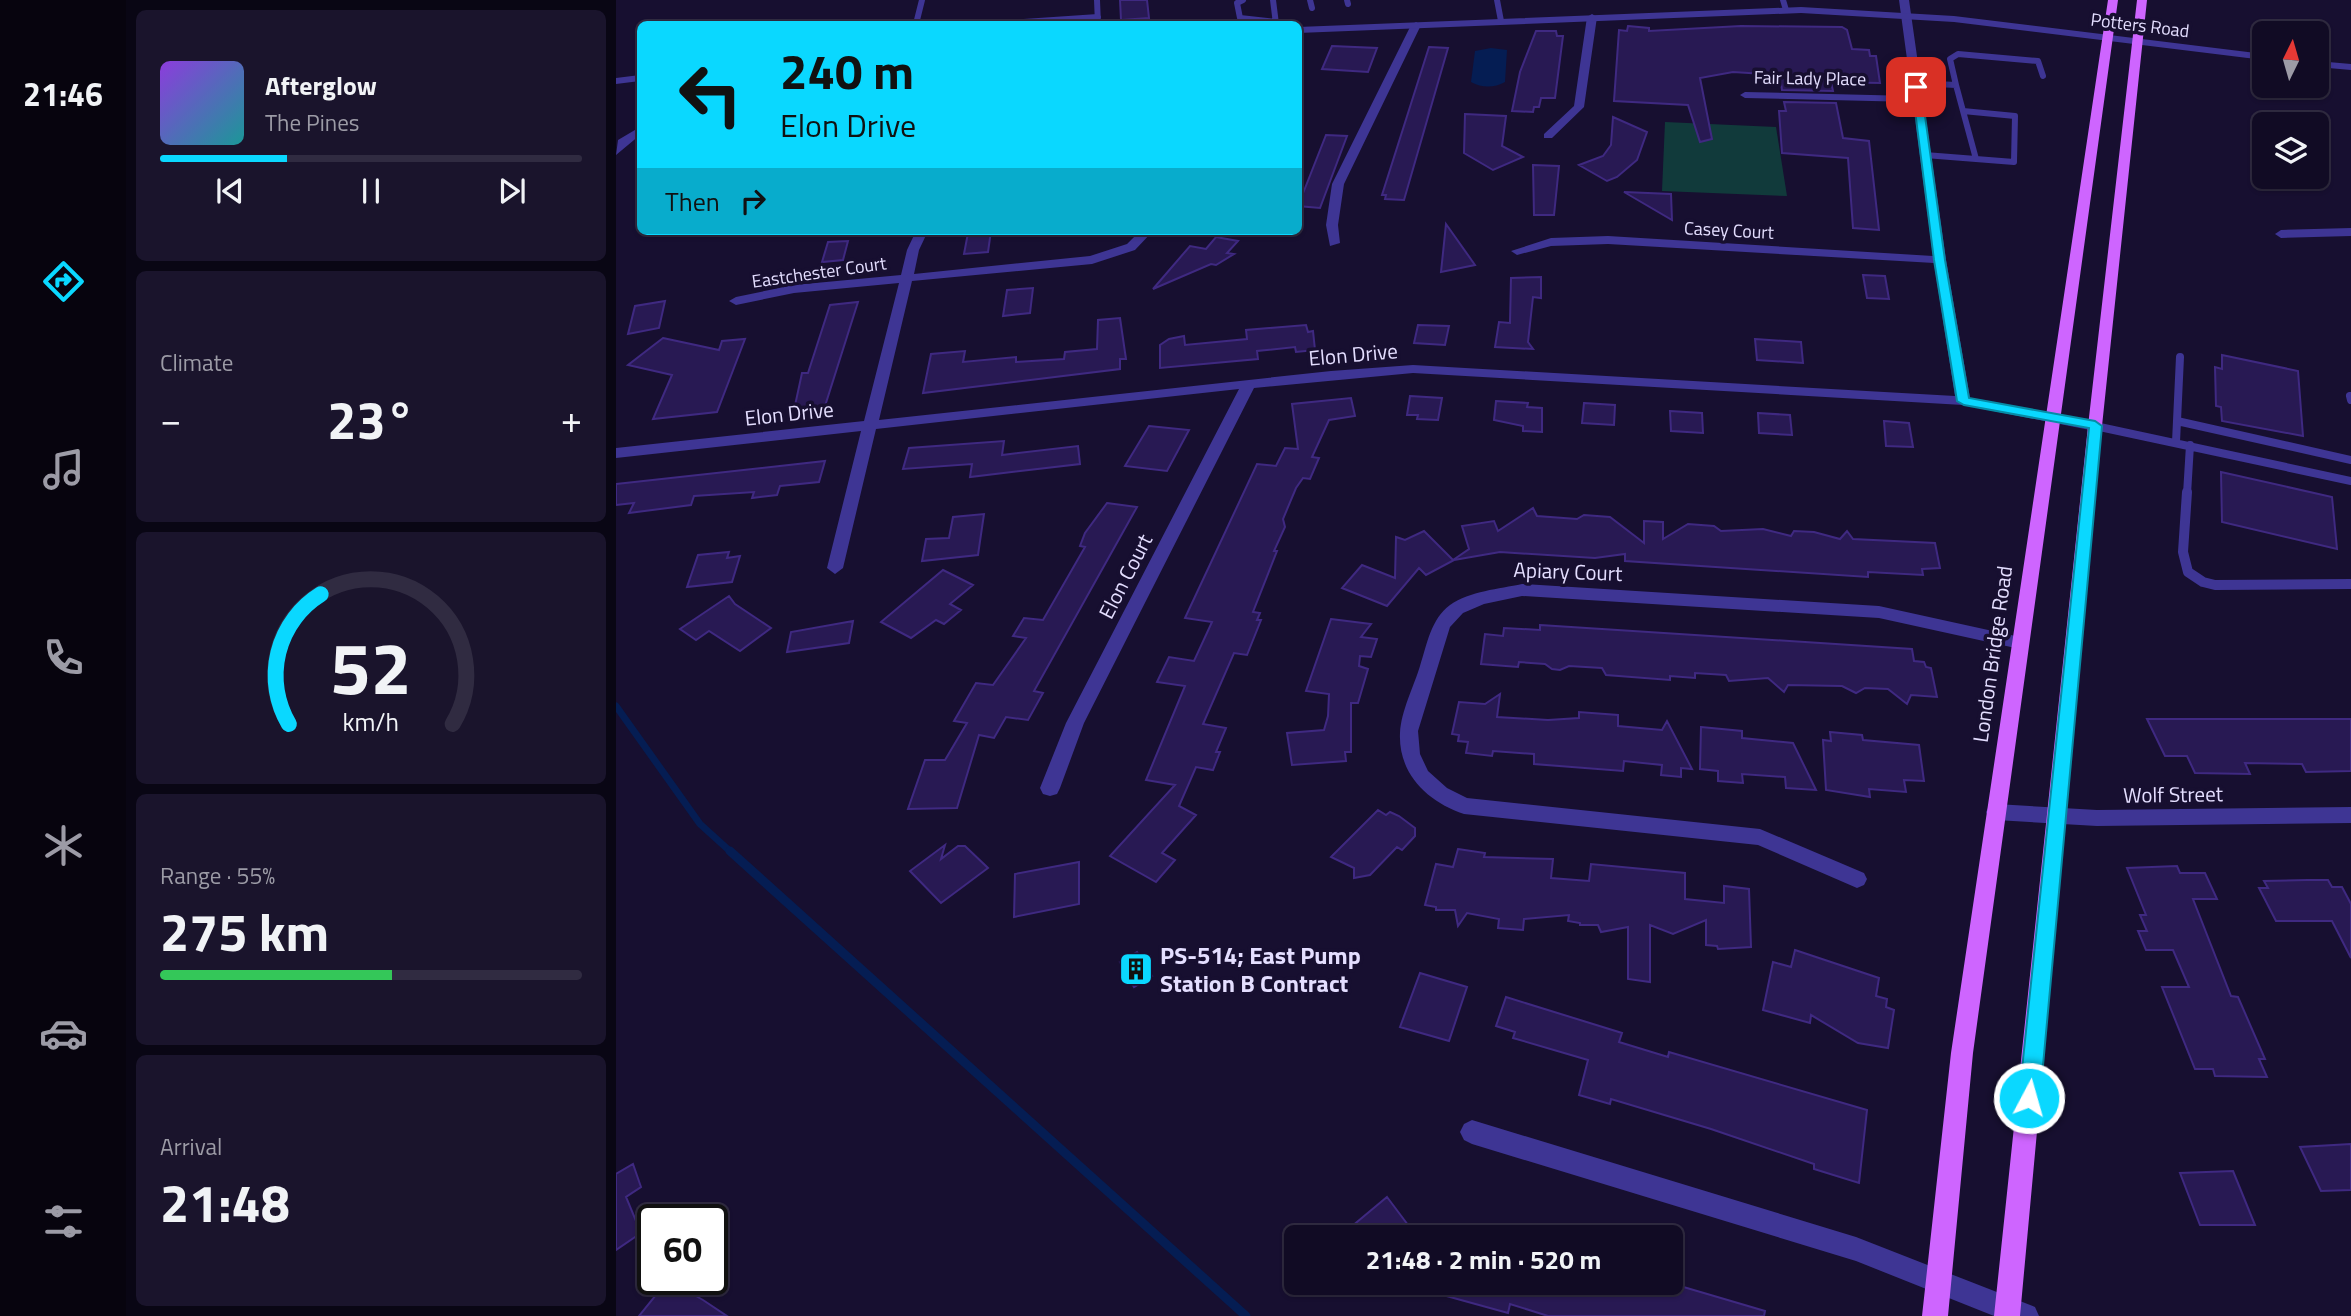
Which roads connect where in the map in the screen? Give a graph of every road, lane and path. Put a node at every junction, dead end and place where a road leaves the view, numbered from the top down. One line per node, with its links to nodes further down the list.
1 (922, 0): 15 (lane)
2 (1097, 0): 13 (lane)
3 (1243, 0): 18 (lane)
4 (1273, 0): 19 (lane)
5 (1310, 0): 11 (lane)
6 (1497, 0): 20 (lane)
7 (1904, 0): 12 (street)
8 (2112, 0): 23 (main road, London Bridge Road)
9 (2142, 0): 24 (main road)
10 (1785, 5): 12 (street, Potters Road); 14 (street, Potters Road)
11 (1312, 8)
12 (1905, 15): 23 (street, Potters Road); 31 (street)
13 (1098, 16): 16 (lane); 17 (lane)
14 (1592, 17): 20 (street, Potters Road); 37 (street)
15 (917, 21)
16 (1032, 21)
17 (1098, 21)
18 (1262, 21)
19 (1276, 21)
20 (1501, 21): 21 (street, Potters Road)
21 (1416, 24): 22 (street, Potters Road); 45 (street)
22 (1302, 30)
23 (2109, 39): 24 (street, Potters Road); 53 (main road, London Bridge Road)
24 (2138, 43): 25 (street, Potters Road); 56 (main road)
25 (2252, 56)
26 (2329, 65): 27 (street)
27 (2351, 67)
28 (2043, 76): 32 (lane)
29 (637, 78): 30 (street)
30 (616, 81)
31 (1916, 83): 32 (lane); 34 (street)
32 (1956, 85): 35 (lane)
33 (1745, 95): 34 (street, Fair Lady Place)
34 (1917, 99): 39 (street)
35 (1964, 111): 40 (lane); 40 (lane)
36 (637, 132): 38 (street)
37 (1548, 136)
38 (616, 152)
39 (1926, 155): 40 (lane); 47 (street)
40 (1976, 159)
41 (2351, 232): 42 (street)
42 (2281, 234)
43 (920, 235): 48 (street)
44 (1143, 235): 48 (street, Eastchester Court)
45 (1334, 243)
46 (1517, 251): 47 (street, Casey Court)
47 (1940, 260): 52 (street)
48 (906, 278): 49 (street, Eastchester Court); 55 (street)
49 (736, 302)
50 (2180, 357): 54 (lane)
51 (1248, 386): 52 (street, Elon Drive); 55 (street, Elon Drive); 65 (street, Elon Court)
52 (1964, 401): 53 (street, Elon Drive)
53 (2051, 416): 56 (street, Elon Drive); 64 (main road, London Bridge Road)
54 (2177, 421): 57 (lane); 60 (lane)
55 (869, 425): 59 (street, Elon Drive); 62 (street)
56 (2095, 426): 57 (lane); 68 (main road)
57 (2176, 442): 58 (lane)
58 (2190, 445): 61 (lane); 63 (lane)
59 (616, 453)
60 (2351, 460)
61 (2351, 481)
62 (835, 568)
63 (2351, 584)
64 (2021, 643): 66 (main road, London Bridge Road); 69 (street, Apiary Court)
65 (1049, 788)
66 (1996, 813): 68 (street, Wolf Street); 71 (main road, London Bridge Road)
67 (2351, 815): 68 (street, Wolf Street)
68 (2058, 817): 72 (main road)
69 (1857, 879)
70 (1472, 1132): 71 (street)
71 (1938, 1282): 72 (street); 73 (main road, London Bridge Road)
72 (2014, 1313)
73 (1935, 1316)

